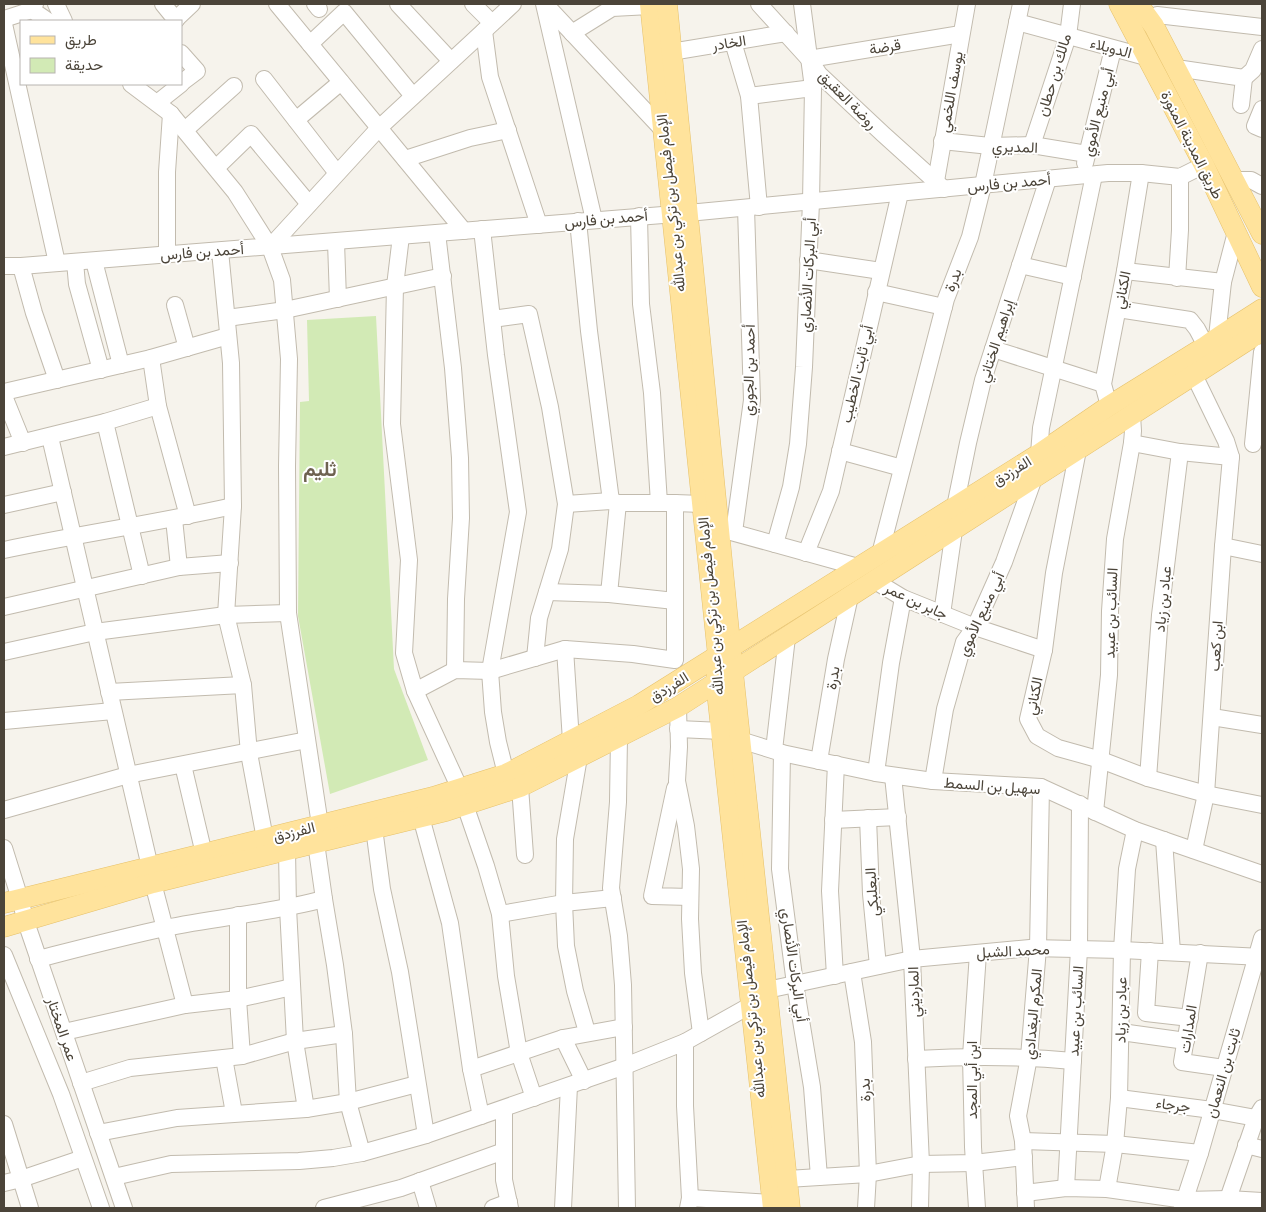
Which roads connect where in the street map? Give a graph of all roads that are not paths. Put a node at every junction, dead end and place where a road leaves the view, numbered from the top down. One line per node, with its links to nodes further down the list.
1 (163, 4): 23 (street)
2 (192, 4): 23 (street)
3 (277, 4): 33 (street)
4 (398, 4): 40 (street)
5 (473, 4): 26 (street)
6 (513, 4): 26 (street)
7 (544, 4): 28 (street); 84 (street)
8 (656, 4): 17 (street); 36 (main road, الإمام فيصل بن تركي بن عبدالله); 61 (main road, الإمام فيصل بن تركي بن عبدالله)
9 (759, 4): 29 (street, روضة العقيق)
10 (802, 4): 39 (street, أبي البركات الأنصاري)
11 (967, 4): 30 (street, يوسف اللخمي)
12 (1021, 4): 24 (street, بدرة)
13 (1072, 4): 31 (street, مالك بن حطان)
14 (1119, 4): 38 (main road, طريق المدينة المنورة)
15 (1138, 4): 19 (main road, طريق المدينة المنورة)
16 (59, 5): 22 (street)
17 (610, 6): 28 (street)
18 (34, 7): 20 (street); 21 (street)
19 (1157, 15): 27 (street); 41 (main road, طريق المدينة المنورة)
20 (4, 19)
21 (47, 20)
22 (64, 20)
23 (175, 20)
24 (1017, 22): 31 (street, الدويلاء); 64 (street, بدرة)
25 (4, 24): 100 (street)
26 (488, 27): 40 (street); 60 (street)
27 (1262, 27)
28 (572, 33): 61 (street)
29 (786, 33): 32 (street, الخادر); 39 (street, روضة العقيق)
30 (961, 34): 39 (street, قرضة); 62 (street, يوسف اللخمي)
31 (1068, 36): 34 (street, الدويلاء); 63 (street, مالك بن حطان)
32 (733, 42): 36 (street, الخادر); 51 (street, أحمد بن الجوري)
33 (310, 44): 44 (street); 50 (street)
34 (1113, 49): 38 (street, الدويلاء); 65 (street, أبي منيع الأموي)
35 (1262, 49): 42 (street)
36 (672, 52): 82 (main road, الإمام فيصل بن تركي بن عبدالله)
37 (182, 54): 45 (street)
38 (1146, 57): 67 (main road, طريق المدينة المنورة)
39 (809, 59): 49 (street, أبي البركات الأنصاري); 75 (street, روضة العقيق)
40 (451, 61): 50 (street)
41 (1176, 68): 42 (street); 74 (main road, طريق المدينة المنورة)
42 (1244, 78): 53 (street)
43 (264, 79): 56 (street)
44 (341, 82): 56 (street); 57 (street)
45 (182, 83)
46 (132, 85): 52 (street)
47 (180, 85): 52 (street)
48 (234, 86): 59 (street)
49 (813, 88): 51 (street); 79 (street, أبي البركات الأنصاري)
50 (413, 96): 57 (street)
51 (749, 96): 81 (street, أحمد بن الجوري)
52 (157, 103): 55 (street)
53 (1241, 105)
54 (1262, 109): 58 (street)
55 (171, 114): 59 (street); 95 (street)
56 (296, 120): 69 (street)
57 (379, 128): 66 (street); 69 (street)
58 (1259, 128)
59 (185, 130): 68 (street)
60 (508, 130): 66 (street); 85 (street)
61 (663, 130): 82 (main road, الإمام فيصل بن تركي بن عبدالله)
62 (942, 141): 64 (street, المديري); 75 (street, يوسف اللخمي)
63 (1032, 145): 64 (street, المديري); 65 (street, المديري)
64 (990, 146): 76 (street, بدرة)
65 (1087, 154): 71 (street, أبي منيع الأموي)
66 (405, 159): 87 (street)
67 (1204, 165): 72 (street); 88 (main road, طريق المدينة المنورة)
68 (216, 168): 80 (street); 93 (street)
69 (337, 173): 80 (street)
70 (1141, 173): 71 (street, أحمد بن فارس); 72 (street, أحمد بن فارس); 103 (street, الكناني)
71 (1089, 175): 73 (street, أحمد بن فارس); 105 (street, أبي منيع الأموي)
72 (1180, 177): 106 (street)
73 (1048, 179): 76 (street, أحمد بن فارس); 101 (street, إبراهيم الختاني)
74 (1234, 180): 77 (street); 90 (main road, طريق المدينة المنورة)
75 (940, 185): 76 (street, أحمد بن فارس); 78 (street, أحمد بن فارس)
76 (982, 185): 113 (street, بدرة)
77 (1262, 186)
78 (900, 193): 79 (street, أحمد بن فارس); 102 (street, أبي ثابت الخطيب)
79 (811, 202): 81 (street, أحمد بن فارس); 96 (street, أبي البركات الأنصاري)
80 (309, 204): 93 (street)
81 (753, 207): 82 (street, أحمد بن فارس); 161 (street, أحمد بن الجوري)
82 (680, 213): 83 (street, أحمد بن فارس); 154 (main road, الإمام فيصل بن تركي بن عبدالله); 161 (main road, الإمام فيصل بن تركي بن عبدالله)
83 (639, 216): 84 (street, أحمد بن فارس); 152 (street)
84 (586, 221): 85 (street, أحمد بن فارس); 151 (street)
85 (539, 225): 86 (street, أحمد بن فارس)
86 (482, 229): 87 (street, أحمد بن فارس); 118 (street)
87 (464, 231): 89 (street, أحمد بن فارس)
88 (1236, 232): 107 (street); 109 (main road, طريق المدينة المنورة)
89 (437, 233): 91 (street, أحمد بن فارس); 104 (street)
90 (1262, 234)
91 (401, 236): 92 (street, أحمد بن فارس); 108 (street)
92 (336, 242): 93 (street, أحمد بن فارس); 111 (street)
93 (270, 247): 94 (street, أحمد بن فارس); 116 (street)
94 (220, 251): 95 (street, أحمد بن فارس); 117 (street)
95 (167, 255): 97 (street, أحمد بن فارس)
96 (808, 260): 102 (street); 163 (street, أبي البركات الأنصاري)
97 (94, 261): 99 (street, أحمد بن فارس); 126 (street)
98 (9, 262): 100 (street, أحمد بن فارس); 130 (street)
99 (74, 262): 100 (street, أحمد بن فارس); 128 (street)
100 (57, 264)
101 (1020, 265): 105 (street); 123 (street, إبراهيم الختاني)
102 (881, 270): 110 (street, أبي ثابت الخطيب)
103 (1125, 272): 106 (street); 114 (street, الكناني)
104 (443, 276): 108 (street); 192 (street)
105 (1073, 276): 127 (street, أبي منيع الأموي)
106 (1177, 278): 107 (street)
107 (1223, 282): 121 (street)
108 (395, 286): 111 (street); 196 (street)
109 (1262, 287)
110 (876, 292): 113 (street); 144 (street, أبي ثابت الخطيب)
111 (338, 299): 116 (street)
112 (175, 305): 122 (street)
113 (944, 307): 148 (street, بدرة)
114 (1118, 309): 121 (street); 131 (street, الكناني)
115 (1262, 309): 121 (main road, الفرزدق)
116 (285, 310): 117 (street); 181 (street)
117 (227, 318): 120 (street)
118 (492, 318): 153 (street); 193 (street)
119 (1262, 331): 129 (main road, الفرزدق)
120 (228, 336): 122 (street); 156 (street)
121 (1211, 342): 134 (main road, الفرزدق)
122 (187, 348): 124 (street)
123 (993, 349): 127 (street); 157 (street, إبراهيم الختاني)
124 (151, 358): 126 (street); 133 (street)
125 (1262, 363): 141 (street)
126 (121, 365): 128 (street)
127 (1054, 368): 131 (street); 146 (street, أبي منيع الأموي)
128 (101, 370): 130 (street)
129 (1194, 375): 135 (main road, الفرزدق); 138 (street, ابن كعب)
130 (57, 380): 132 (street)
131 (1103, 384): 134 (street, الكناني)
132 (4, 394): 139 (street)
133 (158, 406): 136 (street); 158 (street)
134 (1109, 406): 146 (main road, الفرزدق)
135 (1132, 415): 140 (street, السائب بن عبيد); 143 (main road, الفرزدق)
136 (105, 422): 137 (street); 159 (street)
137 (50, 437): 139 (street); 150 (street)
138 (1226, 441): 141 (street); 147 (street, ابن كعب)
139 (22, 443): 142 (street)
140 (1132, 443): 145 (street); 211 (street, السائب بن عبيد)
141 (1258, 445)
142 (4, 447)
143 (1078, 450): 149 (main road, الفرزدق); 188 (street, الكناني)
144 (840, 451): 148 (street); 166 (street, أبي ثابت الخطيب)
145 (1180, 452): 147 (street); 218 (street, عباد بن زياد)
146 (1039, 454): 157 (main road, الفرزدق)
147 (1231, 458): 164 (street, ابن كعب)
148 (902, 468): 167 (street, بدرة)
149 (1034, 478): 160 (main road, الفرزدق); 184 (street, أبي منيع الأموي)
150 (63, 492): 155 (street); 162 (street)
151 (614, 502): 152 (street); 153 (street); 176 (street)
152 (667, 503): 154 (street); 179 (street)
153 (566, 504): 175 (street)
154 (702, 504): 190 (main road, الإمام فيصل بن تركي بن عبدالله)
155 (4, 505)
156 (233, 506): 158 (street); 169 (street)
157 (955, 507): 167 (main road, الفرزدق)
158 (181, 517): 159 (street); 170 (street)
159 (131, 526): 162 (street); 172 (street)
160 (954, 530): 173 (main road, الفرزدق); 182 (street)
161 (727, 531): 163 (street); 190 (main road, الإمام فيصل بن تركي بن عبدالله)
162 (73, 536): 165 (street); 174 (street)
163 (776, 544): 166 (street)
164 (1223, 546): 168 (street); 200 (street, ابن كعب)
165 (4, 550)
166 (806, 552): 171 (street)
167 (880, 554): 171 (main road, الفرزدق)
168 (1262, 554)
169 (230, 563): 170 (street); 183 (street)
170 (179, 567): 172 (street)
171 (858, 567): 190 (main road, الفرزدق)
172 (142, 576): 174 (street)
173 (875, 580): 177 (main road, الفرزدق); 178 (street, جابر بن عمر)
174 (85, 589): 180 (street); 185 (street)
175 (547, 592): 176 (street); 191 (street)
176 (609, 594): 179 (street)
177 (850, 596): 186 (main road, الفرزدق); 212 (street, بدرة)
178 (903, 598): 182 (street, جابر بن عمر); 215 (street)
179 (675, 601): 187 (street)
180 (4, 607)
181 (288, 613): 183 (street); 206 (street)
182 (942, 614): 184 (street, جابر بن عمر)
183 (226, 615): 185 (street); 195 (street)
184 (975, 627): 188 (street, جابر بن عمر); 221 (street, أبي منيع الأموي)
185 (95, 632): 189 (street); 197 (street)
186 (787, 637): 194 (main road, الفرزدق); 209 (street, أبي البركات الأنصاري)
187 (565, 649): 191 (street); 208 (street)
188 (1044, 650): 211 (street, الكناني)
189 (4, 652)
190 (724, 652): 194 (main road, الإمام فيصل بن تركي بن عبدالله); 208 (main road, الفرزدق)
191 (535, 658): 193 (street)
192 (455, 670): 193 (street); 196 (street)
193 (490, 671): 219 (street)
194 (725, 677): 198 (main road, الفرزدق); 204 (main road, الإمام فيصل بن تركي بن عبدالله); 207 (main road, الإمام فيصل بن تركي بن عبدالله)
195 (243, 685): 197 (street); 210 (street)
196 (415, 691): 224 (street)
197 (109, 692): 199 (street)
198 (678, 707): 203 (street); 205 (main road, الفرزدق)
199 (113, 711): 201 (street); 216 (street)
200 (1212, 717): 202 (street); 223 (street, ابن كعب)
201 (4, 721)
202 (1262, 725)
203 (678, 729): 204 (street); 220 (street)
204 (722, 731): 276 (main road, الإمام فيصل بن تركي بن عبدالله)
205 (619, 737): 208 (main road, الفرزدق); 246 (street)
206 (307, 740): 210 (street); 235 (street)
207 (740, 740): 209 (street, سهيل بن السمط); 273 (main road, الإمام فيصل بن تركي بن عبدالله)
208 (575, 749): 219 (main road, الفرزدق); 249 (street)
209 (778, 751): 212 (street, سهيل بن السمط); 271 (street, أبي البركات الأنصاري)
210 (248, 753): 214 (street); 236 (street)
211 (1101, 760): 218 (street, الكناني); 228 (street, السائب بن عبيد)
212 (819, 761): 213 (street, سهيل بن السمط)
213 (836, 764): 215 (street, سهيل بن السمط); 232 (street)
214 (183, 765): 216 (street); 241 (street)
215 (876, 773): 217 (street, سهيل بن السمط)
216 (128, 775): 227 (street); 244 (street)
217 (893, 776): 221 (street, سهيل بن السمط); 230 (street, المارديني)
218 (1148, 778): 223 (street, الكناني)
219 (513, 781): 224 (main road, الفرزدق); 242 (street)
220 (677, 781): 245 (street); 245 (street)
221 (933, 781): 222 (street, سهيل بن السمط)
222 (1041, 787): 225 (street, سهيل بن السمط); 257 (street, المكرم البغدادي)
223 (1206, 794): 226 (street, الكناني); 240 (street, ابن كعب)
224 (462, 797): 229 (main road, الفرزدق); 235 (main road, الفرزدق); 251 (street)
225 (1080, 804): 228 (street, سهيل بن السمط); 258 (street, السائب بن عبيد)
226 (1262, 806)
227 (4, 810)
228 (1095, 812): 234 (street, سهيل بن السمط)
229 (421, 817): 233 (main road, الفرزدق); 297 (street)
230 (898, 817): 231 (street); 266 (street, المارديني)
231 (868, 818): 232 (street); 268 (street, البعلبكي)
232 (833, 820): 270 (street)
233 (374, 828): 235 (main road, الفرزدق); 300 (street)
234 (1135, 830): 237 (street, سهيل بن السمط); 259 (street, عباد بن زياد)
235 (318, 834): 236 (main road, الفرزدق); 239 (main road, الفرزدق); 247 (street)
236 (265, 839): 241 (main road, الفرزدق)
237 (1164, 840): 240 (street, سهيل بن السمط); 261 (street)
238 (4, 848): 248 (street, عمر المختار)
239 (288, 850): 244 (main road, الفرزدق); 250 (street)
240 (1194, 850): 243 (street, سهيل بن السمط)
241 (204, 854): 244 (main road, الفرزدق)
242 (525, 855)
243 (1262, 874)
244 (152, 875): 248 (main road, الفرزدق); 253 (main road, الفرزدق); 255 (street)
245 (690, 897): 282 (street)
246 (613, 898): 249 (street); 278 (street)
247 (324, 899): 250 (street); 283 (street)
248 (12, 901): 253 (street, عمر المختار)
249 (564, 903): 251 (street); 280 (street)
250 (288, 908): 252 (street); 272 (street)
251 (500, 914): 288 (street)
252 (238, 915): 255 (street); 274 (street)
253 (26, 922): 254 (main road, الفرزدق); 267 (street, عمر المختار)
254 (4, 927)
255 (165, 928): 267 (street); 275 (street)
256 (1262, 938): 265 (street, ثابت بن النعمان)
257 (1038, 948): 258 (street, محمد الشبل); 262 (street, محمد الشبل); 291 (street, المكرم البغدادي)
258 (1080, 949): 259 (street, محمد الشبل); 294 (street, السائب بن عبيد)
259 (1122, 950): 260 (street, محمد الشبل); 281 (street, عباد بن زياد)
260 (1150, 951): 261 (street, محمد الشبل); 277 (street)
261 (1172, 952): 263 (street, محمد الشبل)
262 (978, 953): 266 (street, محمد الشبل); 290 (street, ابن أبي المجد)
263 (1200, 953): 265 (street, محمد الشبل); 277 (street, المدارات)
264 (4, 955): 320 (street, عمر المختار)
265 (1260, 957): 296 (street, ثابت بن النعمان)
266 (912, 958): 268 (street, محمد الشبل); 293 (street, المارديني)
267 (38, 959): 279 (street, عمر المختار)
268 (878, 966): 269 (street, محمد الشبل)
269 (852, 972): 270 (street, محمد الشبل); 323 (street, بدرة)
270 (835, 976): 271 (street, محمد الشبل)
271 (796, 984): 273 (street, محمد الشبل); 325 (street, أبي البركات الأنصاري)
272 (292, 987): 274 (street); 285 (street)
273 (767, 990): 327 (main road, الإمام فيصل بن تركي بن عبدالله)
274 (238, 999): 275 (street); 289 (street)
275 (185, 1005): 279 (street)
276 (751, 1005): 282 (street); 339 (main road, الإمام فيصل بن تركي بن عبدالله)
277 (1190, 1018): 286 (street, المدارات)
278 (624, 1027): 280 (street); 295 (street)
279 (64, 1032): 298 (street, عمر المختار)
280 (588, 1032): 284 (street)
281 (1121, 1032): 286 (street); 302 (street, عباد بن زياد)
282 (701, 1033): 287 (street)
283 (344, 1034): 285 (street); 303 (street)
284 (563, 1038): 288 (street); 299 (street)
285 (295, 1041): 289 (street); 304 (street)
286 (1186, 1041): 296 (street, المدارات)
287 (685, 1042): 295 (street); 335 (street)
288 (519, 1053): 297 (street); 301 (street)
289 (242, 1056): 292 (street)
290 (971, 1056): 291 (street); 293 (street); 322 (street, ابن أبي المجد)
291 (1030, 1057): 294 (street); 316 (street, المكرم البغدادي)
292 (224, 1058): 298 (street); 307 (street)
293 (916, 1059): 321 (street, المارديني)
294 (1073, 1061): 313 (street, السائب بن عبيد)
295 (625, 1066): 299 (street); 348 (street)
296 (1224, 1068): 306 (street, ثابت بن النعمان)
297 (471, 1069): 309 (street)
298 (81, 1083): 311 (street, عمر المختار)
299 (577, 1083): 301 (street); 347 (street)
300 (417, 1084): 303 (street); 312 (street)
301 (534, 1098): 305 (street)
302 (1120, 1098): 306 (street, جرجاء); 314 (street, عباد بن زياد)
303 (348, 1102): 304 (street); 318 (street)
304 (306, 1109): 307 (street)
305 (504, 1109): 309 (street); 317 (street)
306 (1212, 1110): 308 (street, جرجاء); 319 (street, ثابت بن النعمان)
307 (234, 1113): 311 (street)
308 (1259, 1113): 315 (street)
309 (481, 1116): 312 (street)
310 (4, 1124): 326 (street)
311 (98, 1133): 324 (street, عمر المختار)
312 (426, 1135): 318 (street)
313 (1069, 1143): 314 (street); 316 (street); 330 (street, السائب بن عبيد)
314 (1115, 1144): 319 (street); 331 (street, عباد بن زياد)
315 (1254, 1147): 332 (street)
316 (1023, 1149): 322 (street); 334 (street, المكرم البغدادي)
317 (504, 1151): 328 (street); 338 (street)
318 (362, 1153): 324 (street)
319 (1200, 1153): 337 (street, ثابت بن النعمان)
320 (83, 1158): 326 (street); 341 (street, عمر المختار)
321 (921, 1164): 322 (street); 323 (street); 350 (street, المارديني)
322 (974, 1164): 351 (street, ابن أبي المجد)
323 (868, 1174): 325 (street); 349 (street, بدرة)
324 (114, 1177): 342 (street, عمر المختار)
325 (819, 1177): 327 (street)
326 (21, 1179): 329 (street); 340 (street)
327 (787, 1179): 339 (main road, الإمام فيصل بن تركي بن عبدالله)
328 (420, 1181): 333 (street); 345 (street)
329 (4, 1183)
330 (1066, 1188): 331 (street); 334 (street)
331 (1107, 1189): 337 (street)
332 (1228, 1199): 336 (street); 337 (street)
333 (380, 1201): 344 (street)
334 (1026, 1201)
335 (689, 1203): 339 (street)
336 (1259, 1203)
337 (1183, 1204)
338 (510, 1205): 346 (street)
339 (778, 1206)
340 (30, 1208)
341 (101, 1208)
342 (124, 1208)
343 (324, 1208): 344 (street)
344 (328, 1208)
345 (428, 1208)
346 (493, 1208)
347 (563, 1208)
348 (627, 1208)
349 (866, 1208)
350 (920, 1208)
351 (977, 1208)

